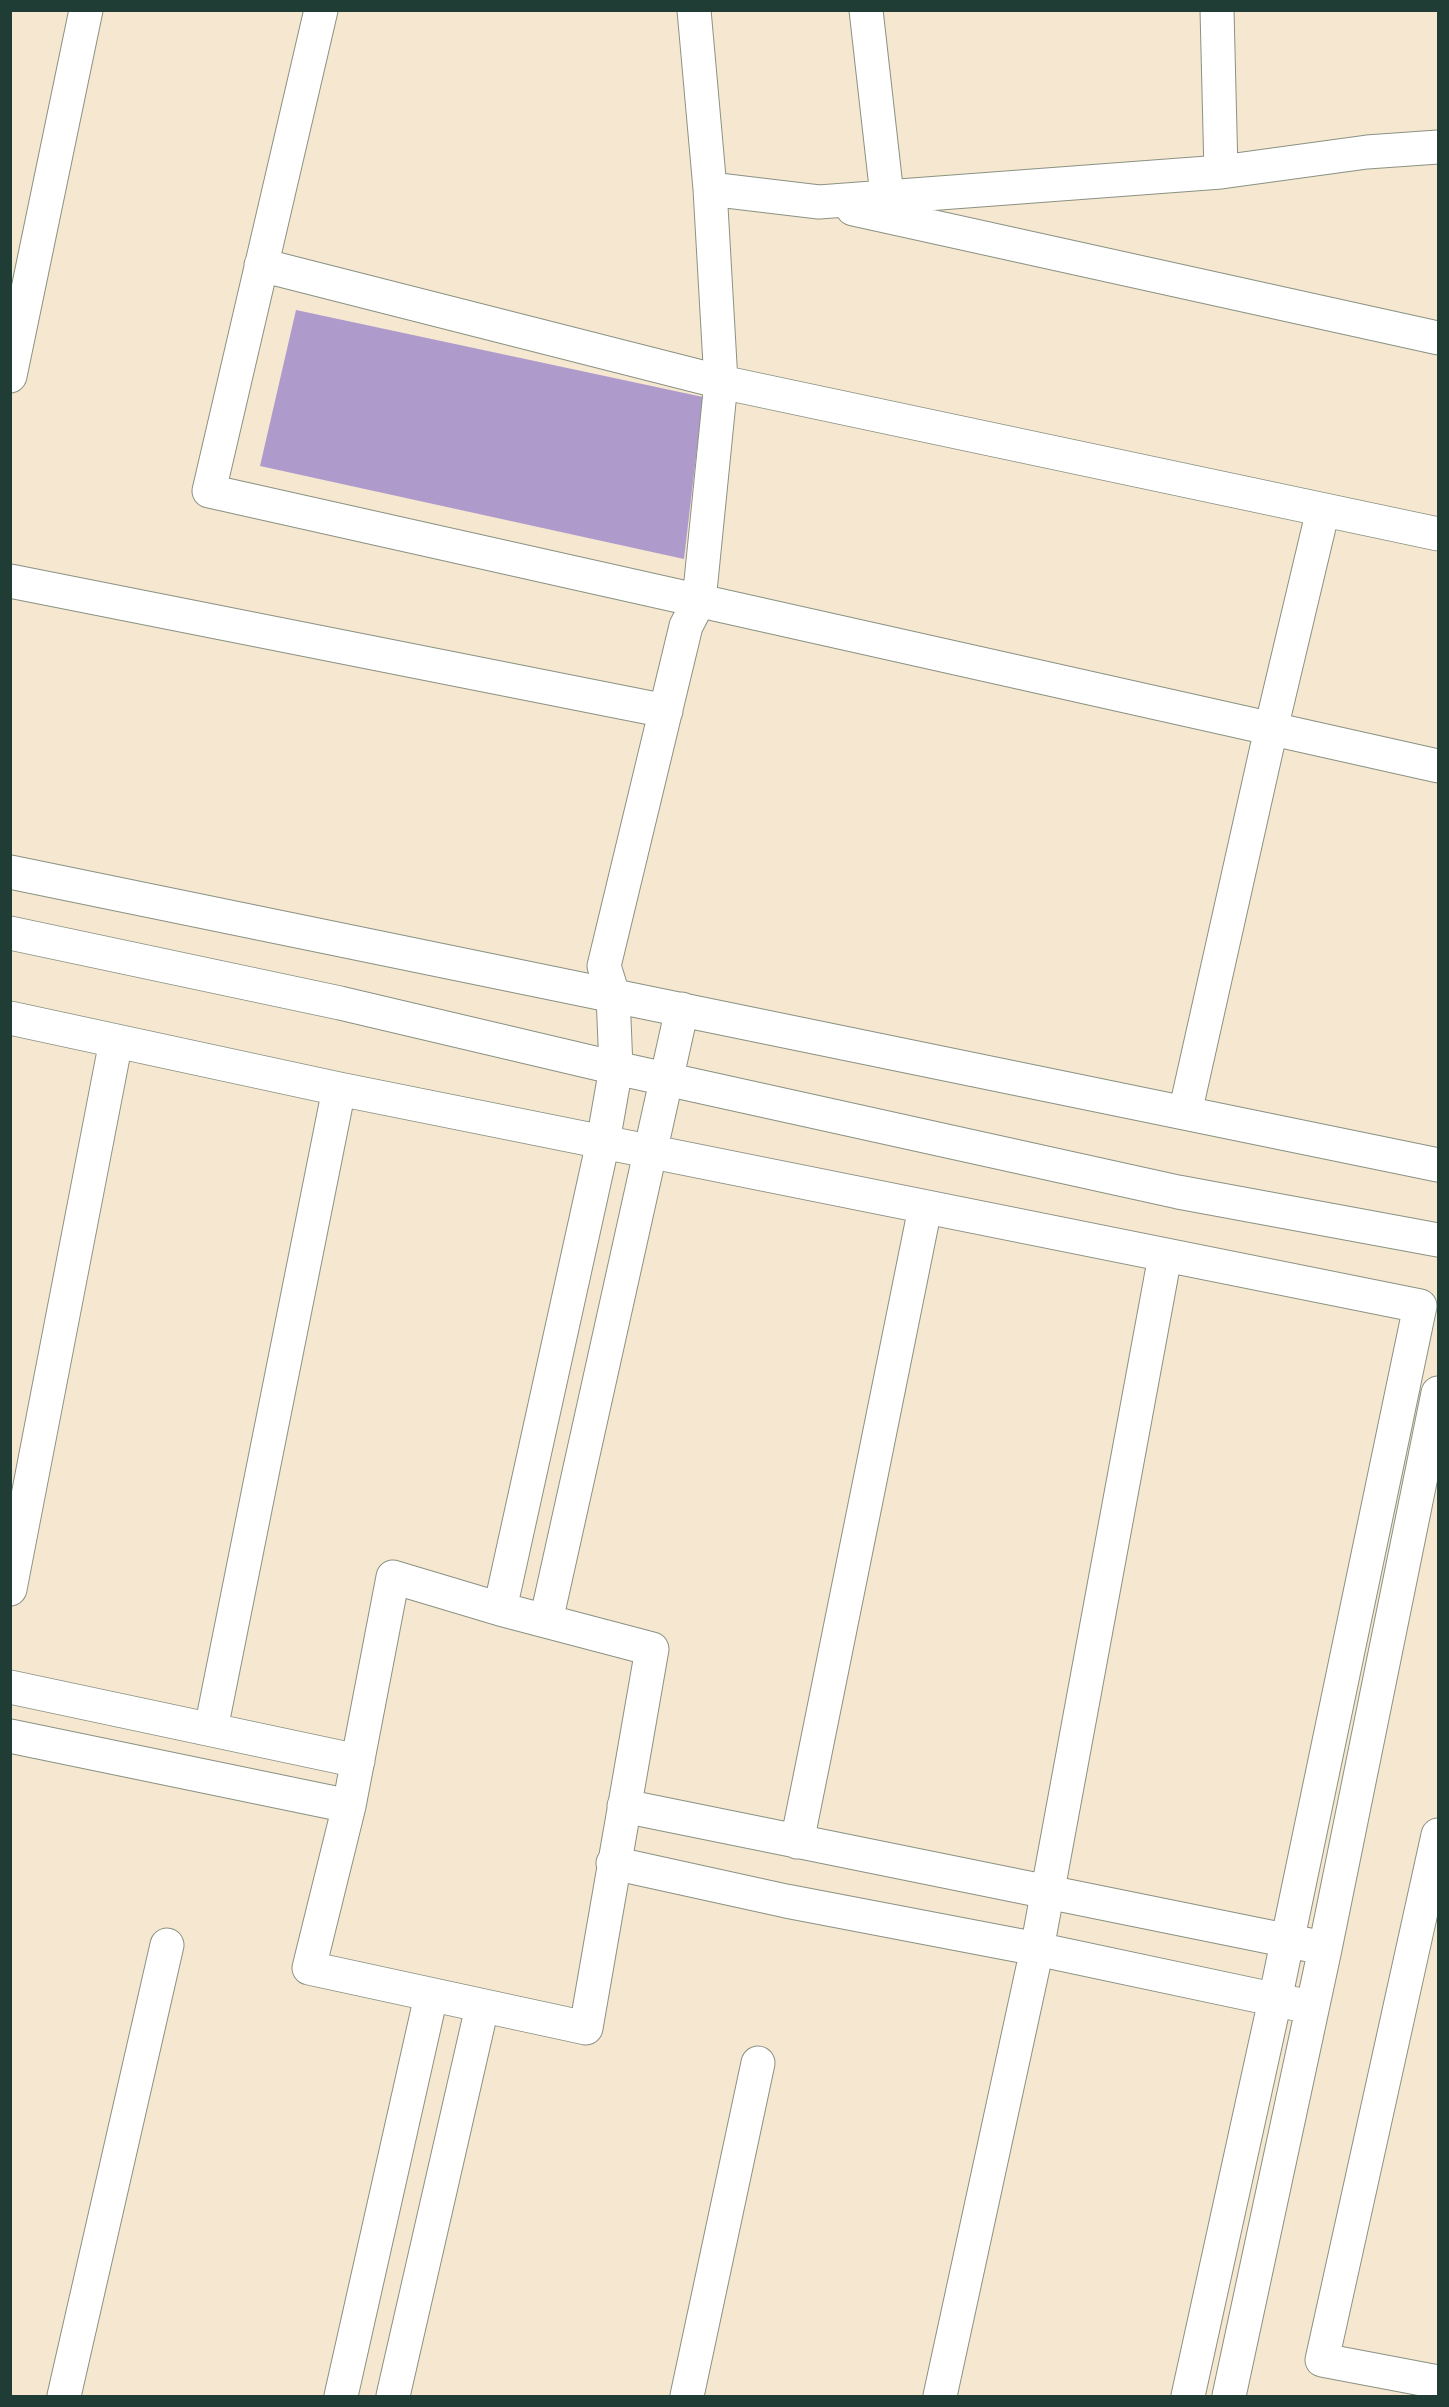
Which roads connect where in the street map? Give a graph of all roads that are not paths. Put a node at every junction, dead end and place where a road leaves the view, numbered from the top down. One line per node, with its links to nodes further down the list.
1 (86, 10): 13 (street)
2 (321, 10): 11 (street)
3 (694, 10): 8 (street)
4 (866, 10): 9 (street)
5 (1217, 10): 7 (street)
6 (1438, 147): 7 (street)
7 (1221, 172): 9 (street)
8 (710, 189): 10 (street); 14 (street)
9 (887, 196): 10 (street)
10 (819, 202): 12 (street)
11 (261, 265): 14 (street); 18 (street)
12 (1438, 338)
13 (10, 376)
14 (721, 382): 15 (street); 18 (street)
15 (1323, 510): 16 (street); 20 (street)
16 (1438, 534)
17 (10, 581): 19 (street)
18 (699, 600): 19 (street); 20 (street)
19 (666, 711): 24 (street)
20 (1271, 729): 21 (street); 31 (street)
21 (1438, 766)
22 (10, 872): 24 (street)
23 (10, 933): 28 (street)
24 (613, 995): 25 (street); 28 (street)
25 (682, 1009): 29 (street); 31 (street)
26 (10, 1018): 27 (street)
27 (116, 1041): 30 (street); 39 (street)
28 (616, 1068): 29 (street); 32 (street)
29 (666, 1079): 33 (street); 36 (street)
30 (339, 1089): 32 (street); 43 (street)
31 (1185, 1113): 34 (street)
32 (603, 1142): 33 (street); 40 (street)
33 (651, 1152): 35 (street); 41 (street)
34 (1438, 1165)
35 (926, 1208): 37 (street); 49 (street)
36 (1438, 1240)
37 (1165, 1256): 51 (street); 53 (street)
38 (1438, 1393): 56 (street)
39 (10, 1589)
40 (500, 1609): 41 (street); 45 (street)
41 (546, 1621): 47 (street)
42 (10, 1687): 43 (street)
43 (211, 1729): 45 (street)
44 (10, 1736): 46 (street)
45 (358, 1761): 46 (street)
46 (350, 1806): 58 (street)
47 (624, 1806): 49 (street); 50 (street)
48 (1438, 1835): 52 (street)
49 (797, 1842): 51 (street)
50 (613, 1863): 55 (street); 60 (street)
51 (1047, 1892): 53 (street); 55 (street)
52 (1432, 1898): 57 (street)
53 (1287, 1941): 56 (street); 59 (street)
54 (167, 1945): 64 (street)
55 (1037, 1948): 59 (street); 68 (street)
56 (1325, 1949): 61 (street)
57 (1425, 1960): 63 (street)
58 (431, 1996): 60 (street); 65 (street)
59 (1275, 2000): 61 (street); 69 (street)
60 (482, 2007): 66 (street)
61 (1313, 2007): 70 (street)
62 (758, 2063): 67 (street)
63 (1438, 2382)
64 (64, 2397)
65 (341, 2397)
66 (393, 2397)
67 (687, 2397)
68 (940, 2397)
69 (1188, 2397)
70 (1229, 2397)

